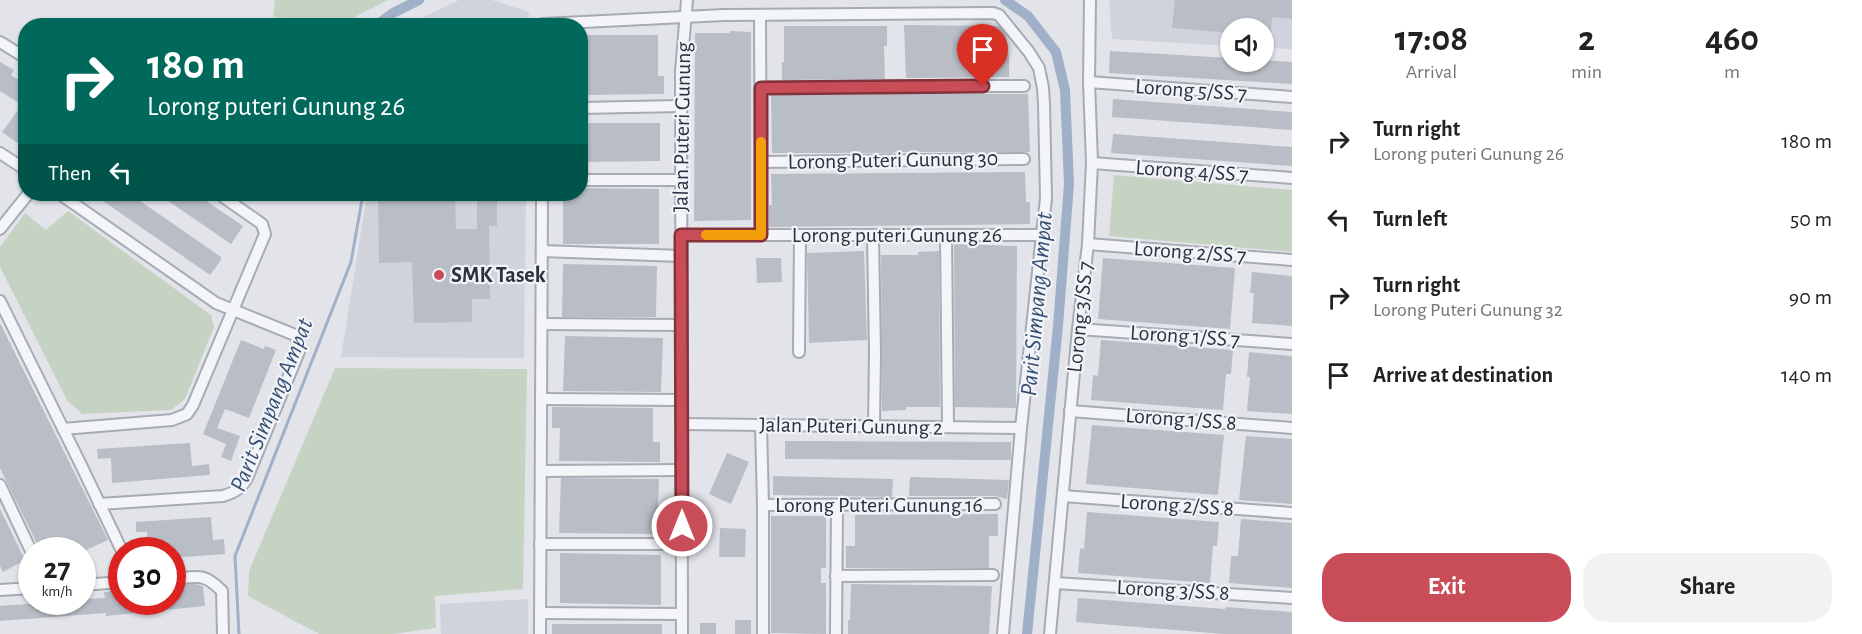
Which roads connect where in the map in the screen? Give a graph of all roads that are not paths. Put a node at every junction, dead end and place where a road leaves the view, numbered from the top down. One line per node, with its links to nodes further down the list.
1 (1090, 0): 8 (street, Lorong 3/SS 7)
2 (686, 2): 4 (street, Jalan Puteri Gunung)
3 (760, 16): 4 (street); 10 (street); 32 (street)
4 (685, 17): 5 (street); 12 (street, Jalan Puteri Gunung)
5 (588, 22)
6 (0, 42): 7 (street)
7 (18, 53)
8 (1089, 82): 11 (street, Lorong 5/SS 7); 17 (street, Lorong 3/SS 7)
9 (1024, 86): 10 (street)
10 (761, 88): 16 (street)
11 (1292, 97)
12 (681, 106): 13 (street); 21 (street, Jalan Puteri Gunung)
13 (588, 108)
14 (0, 153): 18 (street)
15 (1024, 159): 16 (street, Lorong Puteri Gunung 30)
16 (761, 162): 28 (street)
17 (1092, 163): 19 (street, Lorong 4/SS 7); 33 (street, Lorong 3/SS 7)
18 (18, 165)
19 (1292, 178)
20 (588, 180): 21 (street)
21 (681, 180): 27 (street, Jalan Puteri Gunung)
22 (22, 201): 26 (street)
23 (70, 201): 38 (street)
24 (229, 201): 38 (street)
25 (542, 201): 34 (street)
26 (0, 229)
27 (681, 235): 28 (street, Lorong puteri Gunung 26); 35 (street, Jalan Puteri Gunung)
28 (761, 235): 29 (street, Lorong puteri Gunung 26)
29 (800, 235): 30 (street, Lorong puteri Gunung 26); 43 (street)
30 (873, 235): 31 (street, Lorong puteri Gunung 26); 49 (street)
31 (946, 235): 32 (street, Lorong puteri Gunung 26); 50 (street)
32 (1041, 235): 51 (street)
33 (1088, 244): 36 (street, Lorong 2/SS 7); 41 (street, Lorong 3/SS 7)
34 (542, 251): 35 (street); 39 (street)
35 (681, 256): 40 (street, Jalan Puteri Gunung)
36 (1292, 260)
37 (0, 301): 53 (street)
38 (232, 310): 53 (street); 58 (street)
39 (542, 324): 40 (street); 44 (street)
40 (681, 325): 45 (street, Jalan Puteri Gunung)
41 (1078, 329): 42 (street, Lorong 1/SS 7); 46 (street, Lorong 3/SS 7)
42 (1292, 344)
43 (799, 352)
44 (541, 399): 45 (street); 55 (street)
45 (681, 400): 47 (street, Jalan Puteri Gunung)
46 (1070, 411): 52 (street, Lorong 1/SS 8); 57 (street, Lorong 3/SS 7)
47 (681, 424): 48 (street, Jalan Puteri Gunung 2); 54 (street, Jalan Puteri Gunung)
48 (761, 425): 49 (street, Jalan Puteri Gunung 2); 60 (street)
49 (874, 426): 50 (street, Jalan Puteri Gunung 2)
50 (948, 427): 51 (street, Jalan Puteri Gunung 2)
51 (1021, 428): 81 (street)
52 (1292, 428)
53 (63, 429): 58 (street)
54 (682, 470): 55 (street); 66 (street, Jalan Puteri Gunung)
55 (541, 471): 65 (street)
56 (0, 485): 63 (street)
57 (1063, 496): 62 (street, Lorong 2/SS 8); 70 (street, Lorong 3/SS 7)
58 (99, 504): 64 (street)
59 (995, 504): 61 (street, Lorong Puteri Gunung 16)
60 (763, 505): 61 (street, Lorong Puteri Gunung 16); 79 (street)
61 (837, 505): 68 (street)
62 (1292, 513)
63 (24, 537)
64 (115, 537)
65 (540, 544): 66 (street); 74 (street)
66 (682, 544): 75 (street, Jalan Puteri Gunung)
67 (993, 575): 68 (street)
68 (836, 576): 80 (street)
69 (186, 578): 76 (street)
70 (1055, 583): 73 (street, Lorong 3/SS 8); 82 (street, Lorong 3/SS 7)
71 (18, 589): 72 (street)
72 (0, 590)
73 (1292, 598)
74 (540, 613): 75 (street); 77 (street)
75 (682, 614): 78 (street, Jalan Puteri Gunung)
76 (223, 634)
77 (540, 634)
78 (682, 634)
79 (763, 634)
80 (836, 634)
81 (1003, 634)
82 (1050, 634)

